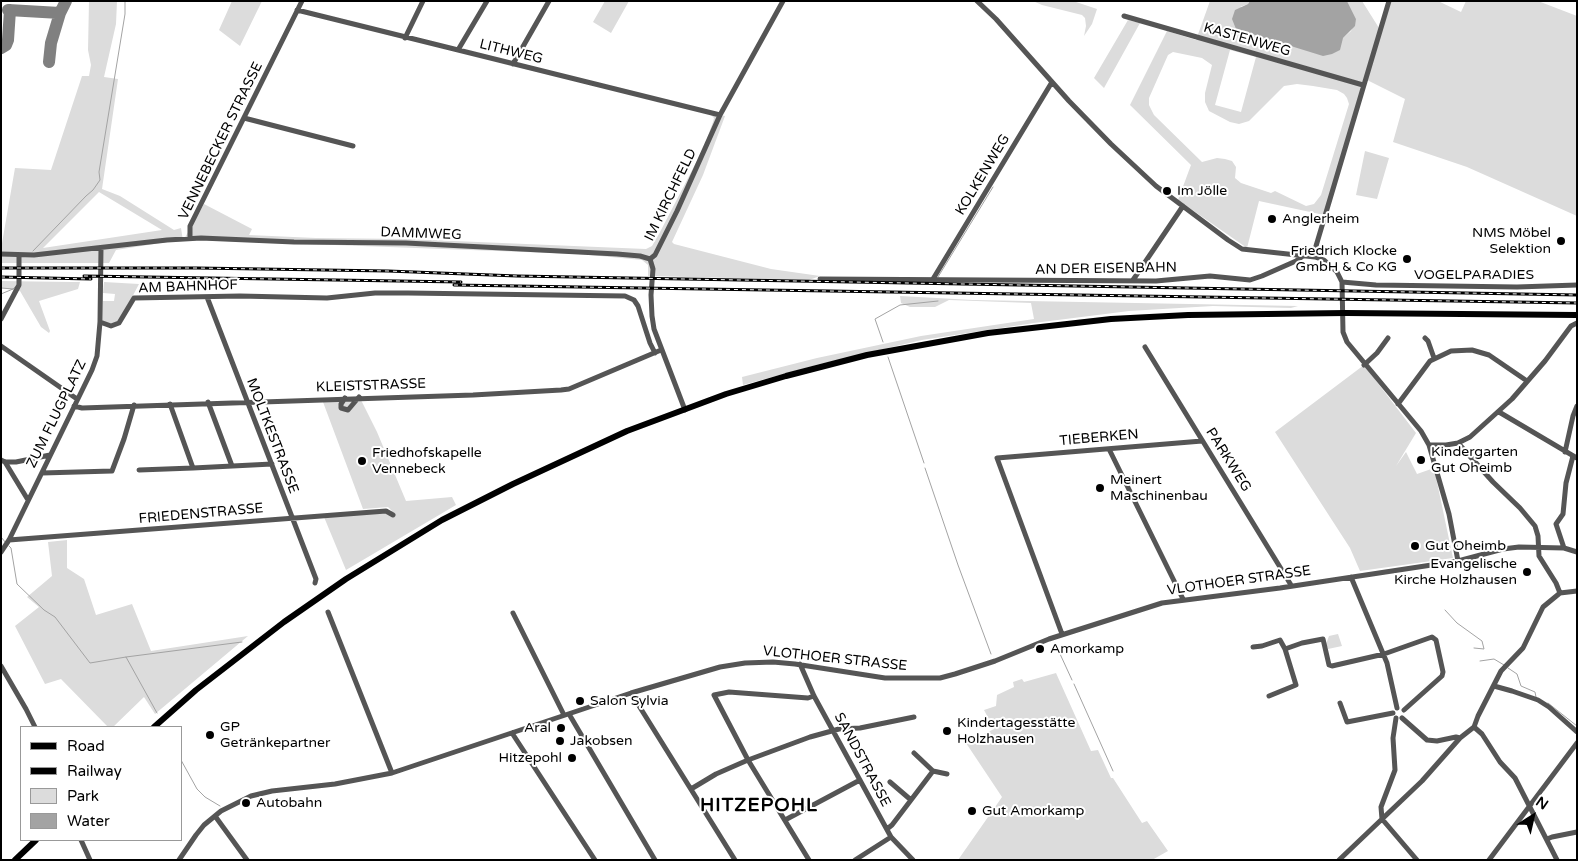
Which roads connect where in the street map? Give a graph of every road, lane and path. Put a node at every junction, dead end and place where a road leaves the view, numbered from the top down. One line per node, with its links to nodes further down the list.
1 (302, 1): 8 (street, VENNEBECKER STRASSE)
2 (423, 1): 10 (street)
3 (487, 1): 11 (street)
4 (549, 1): 12 (street)
5 (783, 1): 15 (street, IM KIRCHFELD)
6 (977, 1): 13 (street)
7 (1388, 1): 14 (street)
8 (297, 10): 10 (street, LITHWEG); 16 (street, VENNEBECKER STRASSE)
9 (1124, 16): 14 (street, KASTENWEG)
10 (405, 38): 11 (street, LITHWEG)
11 (458, 50): 12 (street, LITHWEG)
12 (513, 64): 15 (street, LITHWEG)
13 (1052, 82): 18 (street); 27 (street, KOLKENWEG)
14 (1363, 85): 24 (street)
15 (720, 115): 25 (street, IM KIRCHFELD)
16 (244, 118): 17 (street); 19 (street, VENNEBECKER STRASSE)
17 (353, 146)
18 (1183, 206): 23 (street); 28 (street)
19 (190, 238): 20 (street, VENNEBECKER STRASSE); 25 (street, DAMMWEG)
20 (101, 248): 22 (street, VENNEBECKER STRASSE); 34 (street, ZUM FLUGPLATZ)
21 (1, 254): 22 (street, VENNEBECKER STRASSE)
22 (20, 255): 33 (street)
23 (1304, 256): 24 (street); 28 (street, AN DER EISENBAHN)
24 (1315, 257): 29 (street)
25 (650, 259): 40 (street, IM KIRCHFELD)
26 (820, 279): 27 (street)
27 (933, 279): 28 (street, AN DER EISENBAHN)
28 (1133, 280)
29 (1342, 282): 30 (street, VOGELPARADIES); 43 (street)
30 (1577, 285)
31 (207, 297): 34 (street, AM BAHNHOF); 41 (street, AM BAHNHOF); 48 (street, MOLTKESTRASSE)
32 (1577, 315): 55 (main road)
33 (1, 319)
34 (100, 322): 47 (street, ZUM FLUGPLATZ)
35 (1577, 323): 44 (street)
36 (1388, 338): 43 (street)
37 (1425, 338): 42 (street)
38 (1, 346): 47 (street)
39 (1144, 347): 57 (street, PARKWEG)
40 (661, 350): 41 (street, KLEISTSTRASSE); 55 (street, IM KIRCHFELD)
41 (655, 352): 45 (street, KLEISTSTRASSE)
42 (1434, 358): 44 (street); 51 (street)
43 (1364, 365): 51 (street)
44 (1528, 381): 56 (street)
45 (358, 397): 46 (street, KLEISTSTRASSE); 46 (street)
46 (345, 398): 48 (street, KLEISTSTRASSE)
47 (78, 399): 53 (street, ZUM FLUGPLATZ)
48 (247, 401): 49 (street, KLEISTSTRASSE); 65 (street, MOLTKESTRASSE)
49 (208, 402): 50 (street, KLEISTSTRASSE); 66 (street)
50 (170, 404): 52 (street, KLEISTSTRASSE); 67 (street)
51 (1398, 404): 59 (street)
52 (134, 405): 53 (street, KLEISTSTRASSE); 70 (street)
53 (74, 406): 62 (street, ZUM FLUGPLATZ)
54 (1577, 406): 61 (street)
55 (685, 410): 104 (main road)
56 (1498, 412): 58 (street); 61 (street)
57 (1202, 441): 60 (street, TIEBERKEN); 82 (street, PARKWEG)
58 (1458, 443): 59 (street); 76 (street)
59 (1429, 445): 79 (street)
60 (1109, 449): 85 (street); 88 (street, TIEBERKEN)
61 (1565, 452): 63 (street)
62 (50, 455): 64 (street); 70 (street, ZUM FLUGPLATZ)
63 (1575, 457): 77 (street)
64 (4, 463): 69 (street); 71 (street)
65 (272, 464): 66 (street); 73 (street, MOLTKESTRASSE)
66 (232, 466): 67 (street)
67 (193, 468): 68 (street)
68 (140, 470)
69 (1, 471)
70 (42, 473): 71 (street, ZUM FLUGPLATZ)
71 (28, 500): 74 (street, ZUM FLUGPLATZ)
72 (393, 514): 73 (street, FRIEDENSTRASSE)
73 (292, 518): 74 (street, FRIEDENSTRASSE); 81 (street, MOLTKESTRASSE)
74 (9, 540): 75 (street, ZUM FLUGPLATZ)
75 (3, 547)
76 (1539, 548): 77 (street, VLOTHOER STRASSE); 79 (street, VLOTHOER STRASSE); 84 (street)
77 (1564, 548): 78 (street, VLOTHOER STRASSE)
78 (1577, 552)
79 (1458, 562): 80 (street, VLOTHOER STRASSE)
80 (1351, 577): 82 (street, VLOTHOER STRASSE); 91 (street)
81 (315, 583)
82 (1291, 586): 85 (street, VLOTHOER STRASSE)
83 (1577, 591): 84 (street)
84 (1560, 593): 94 (street)
85 (1183, 599): 88 (street, VLOTHOER STRASSE)
86 (328, 612): 114 (street)
87 (513, 613): 100 (street)
88 (1062, 634): 92 (street, VLOTHOER STRASSE)
89 (1253, 647): 90 (street)
90 (1285, 649): 91 (street); 97 (street)
91 (1384, 654): 99 (street); 101 (street)
92 (800, 664): 95 (street, VLOTHOER STRASSE); 96 (street, SANDSTRASSE)
93 (1, 666): 103 (street)
94 (1494, 686): 105 (street); 107 (street)
95 (631, 693): 100 (street, VLOTHOER STRASSE); 118 (street)
96 (814, 696): 106 (street, SANDSTRASSE); 112 (street)
97 (1269, 696)
98 (1340, 703): 101 (street)
99 (1404, 710): 101 (street); 101 (street)
100 (566, 714): 108 (street, VLOTHOER STRASSE); 135 (street)
101 (1397, 714): 109 (street); 122 (street)
102 (914, 717): 106 (street)
103 (34, 726)
104 (155, 726)
105 (1474, 727): 109 (street); 120 (street)
106 (833, 730): 112 (street); 116 (street, SANDSTRASSE)
107 (1577, 732)
108 (512, 733): 114 (street, VLOTHOER STRASSE); 134 (street)
109 (1460, 738): 122 (street)
110 (1577, 743): 120 (street)
111 (914, 754): 113 (street)
112 (748, 760): 118 (street); 123 (street)
113 (933, 771): 115 (street); 119 (street)
114 (392, 773): 121 (street, VLOTHOER STRASSE)
115 (947, 774)
116 (860, 780): 123 (street); 124 (street, SANDSTRASSE)
117 (890, 782): 119 (street)
118 (691, 789): 136 (street)
119 (911, 800): 124 (street)
120 (1530, 806): 127 (street); 142 (street)
121 (216, 816): 132 (street, VLOTHOER STRASSE); 133 (street)
122 (1382, 819): 140 (street); 141 (street)
123 (785, 820): 137 (street)
124 (887, 829): 126 (street, SANDSTRASSE)
125 (1577, 832): 127 (street)
126 (891, 837): 138 (street); 139 (street, SANDSTRASSE)
127 (1547, 839): 143 (street)
128 (35, 841): 130 (main road)
129 (81, 841): 131 (street)
130 (15, 860)
131 (90, 860)
132 (179, 860)
133 (247, 860)
134 (594, 860)
135 (655, 860)
136 (735, 860)
137 (809, 860)
138 (855, 860)
139 (913, 860)
140 (1339, 860)
141 (1416, 860)
142 (1489, 860)
143 (1557, 860)

